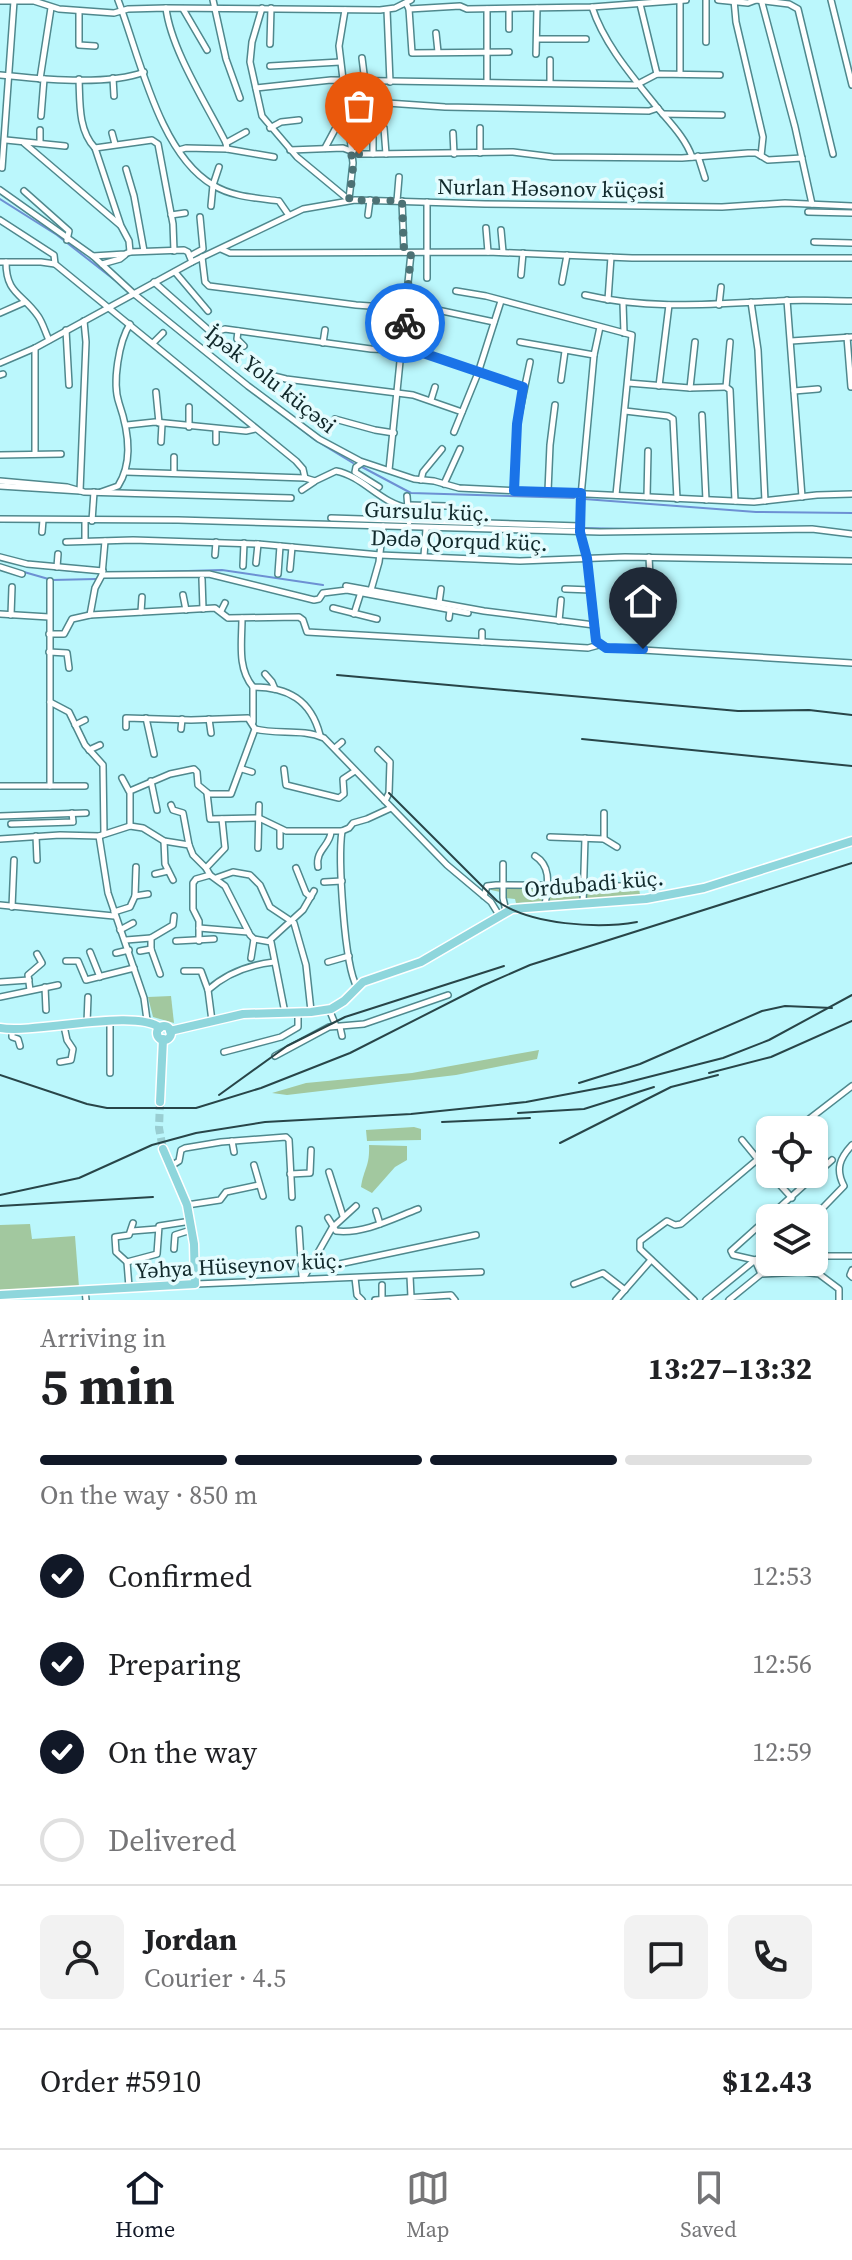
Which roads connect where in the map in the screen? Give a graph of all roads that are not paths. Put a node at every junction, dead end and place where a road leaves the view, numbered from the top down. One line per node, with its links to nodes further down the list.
1 (118, 0): 31 (street)
2 (213, 0): 22 (street)
3 (686, 0): 10 (street)
4 (706, 0): 36 (street)
5 (718, 0): 11 (street)
6 (831, 0): 63 (street)
7 (0, 1): 8 (street)
8 (14, 1): 19 (street); 53 (street)
9 (666, 1): 10 (street); 13 (street)
10 (680, 1): 50 (street)
11 (734, 1): 12 (street); 99 (street)
12 (758, 1): 97 (street); 101 (street)
13 (648, 2): 16 (street)
14 (459, 3): 17 (street); 26 (street)
15 (610, 3): 16 (street); 18 (street)
16 (637, 3): 49 (street)
17 (409, 4): 29 (street); 41 (street)
18 (592, 7): 25 (street); 62 (street)
19 (51, 8): 30 (street); 55 (street)
20 (166, 8): 21 (street); 31 (street); 87 (street)
21 (183, 8): 22 (street); 39 (street)
22 (216, 8): 23 (street); 66 (street)
23 (262, 8): 24 (street); 64 (street)
24 (271, 8): 28 (street); 37 (street)
25 (537, 8): 27 (street); 34 (street)
26 (487, 9): 27 (street); 40 (street)
27 (509, 9): 32 (street)
28 (345, 10): 29 (street); 46 (street)
29 (387, 10): 59 (street)
30 (79, 11): 31 (street); 38 (street)
31 (123, 11): 48 (street)
32 (509, 29)
33 (436, 33): 41 (street)
34 (537, 39): 35 (street); 43 (street)
35 (586, 39)
36 (706, 42)
37 (270, 44)
38 (95, 46)
39 (207, 50)
40 (487, 51): 41 (street); 42 (street); 60 (street)
41 (438, 52)
42 (509, 52)
43 (536, 54)
44 (362, 58): 58 (street)
45 (550, 60): 61 (street)
46 (340, 62): 47 (street); 57 (street)
47 (270, 66)
48 (144, 72): 54 (street); 90 (street)
49 (657, 74): 50 (street); 62 (street)
50 (680, 74): 52 (street)
51 (0, 75): 53 (street)
52 (720, 75)
53 (10, 76): 55 (street); 82 (street)
54 (113, 78): 56 (street); 65 (street)
55 (42, 79): 56 (street); 71 (street)
56 (79, 79): 88 (street)
57 (342, 81): 58 (street); 64 (street); 67 (street)
58 (365, 82): 59 (street)
59 (390, 82): 60 (street)
60 (487, 82): 61 (street)
61 (550, 83): 62 (street)
62 (640, 84): 68 (street)
63 (852, 85)
64 (256, 88): 74 (street)
65 (114, 96)
66 (240, 98)
67 (344, 100): 68 (street); 72 (street)
68 (658, 108): 69 (street)
69 (663, 114): 70 (street); 98 (street)
70 (722, 115)
71 (41, 116)
72 (346, 116): 89 (street); 92 (street)
73 (299, 120): 74 (street)
74 (270, 128): 91 (street)
75 (384, 128): 95 (street)
76 (480, 128): 93 (street)
77 (40, 130): 83 (street)
78 (246, 132): 87 (street)
79 (112, 133): 85 (street)
80 (453, 133): 96 (street)
81 (373, 138): 94 (street)
82 (4, 141): 84 (street); 103 (street)
83 (40, 142): 84 (street); 86 (street)
84 (24, 143): 125 (street)
85 (115, 144): 88 (street); 121 (street)
86 (65, 146)
87 (226, 146): 90 (street); 100 (street)
88 (95, 148): 125 (street)
89 (325, 148): 91 (street); 92 (street)
90 (179, 150): 107 (street)
91 (290, 150): 110 (street)
92 (351, 150): 94 (street); 110 (street)
93 (480, 153): 96 (street); 98 (street)
94 (373, 154): 95 (street)
95 (386, 154): 96 (street)
96 (454, 154)
97 (833, 154)
98 (695, 156): 99 (street); 106 (street)
99 (761, 156): 101 (street)
100 (274, 157)
101 (802, 158): 114 (street)
102 (219, 167): 107 (street)
103 (2, 168)
104 (126, 169): 132 (street)
105 (399, 177): 112 (street)
106 (705, 178)
107 (213, 185): 115 (street); 120 (street)
108 (0, 190): 128 (street, İpək Yolu küçəsi)
109 (24, 191): 128 (street)
110 (349, 200): 111 (street, Nurlan Həsənov küçəsi); 120 (street, Nurlan Həsənov küçəsi)
111 (370, 200): 112 (street, Nurlan Həsənov küçəsi); 122 (street)
112 (400, 201): 113 (street, Nurlan Həsənov küçəsi); 134 (street)
113 (427, 202): 114 (street, Nurlan Həsənov küçəsi); 138 (street)
114 (812, 204): 116 (street, Nurlan Həsənov küçəsi)
115 (211, 206)
116 (852, 206)
117 (808, 212): 119 (street)
118 (185, 213): 121 (street)
119 (852, 213)
120 (288, 214): 131 (street, Nurlan Həsənov küçəsi)
121 (171, 215): 133 (street)
122 (368, 215)
123 (200, 217): 145 (street)
124 (0, 220): 147 (street)
125 (121, 226): 137 (street)
126 (486, 228): 135 (street)
127 (501, 230): 136 (street)
128 (67, 240): 141 (street, İpək Yolu küçəsi)
129 (814, 242): 130 (street)
130 (852, 243)
131 (221, 249): 134 (street); 142 (street, Nurlan Həsənov küçəsi)
132 (144, 251): 133 (street); 137 (street)
133 (174, 251): 145 (street)
134 (407, 252): 138 (street); 169 (street)
135 (488, 252): 136 (street); 138 (street)
136 (503, 252): 139 (street)
137 (128, 253): 141 (street); 148 (street)
138 (429, 253): 151 (street)
139 (523, 253): 140 (street); 150 (street)
140 (567, 255): 143 (street); 154 (street)
141 (93, 256): 148 (street, İpək Yolu küçəsi)
142 (202, 257): 145 (street, Nurlan Həsənov küçəsi); 169 (street)
143 (611, 257): 144 (street); 162 (street)
144 (852, 258)
145 (191, 259): 149 (street, Nurlan Həsənov küçəsi)
146 (3, 262): 147 (street); 152 (street)
147 (55, 264): 170 (street)
148 (102, 264): 158 (street, İpək Yolu küçəsi)
149 (175, 272): 153 (street, Nurlan Həsənov küçəsi); 171 (street)
150 (521, 275)
151 (427, 278)
152 (7, 281): 155 (street); 164 (street)
153 (154, 282): 158 (street, Nurlan Həsənov küçəsi); 178 (street)
154 (562, 282)
155 (0, 284)
156 (721, 287): 168 (street)
157 (456, 291): 161 (street)
158 (133, 293): 170 (street, Nurlan Həsənov küçəsi); 237 (street, İpək Yolu küçəsi)
159 (585, 295): 162 (street)
160 (787, 300): 163 (street); 165 (street); 186 (street)
161 (501, 301): 175 (street); 177 (street)
162 (608, 301): 166 (street)
163 (852, 301)
164 (25, 302): 172 (street); 185 (street)
165 (751, 302): 168 (street); 263 (street)
166 (623, 303): 167 (street); 183 (street)
167 (669, 305): 168 (street); 204 (street)
168 (719, 305)
169 (406, 306): 175 (street); 194 (street)
170 (108, 308): 173 (street, Nurlan Həsənov küçəsi); 176 (street)
171 (208, 311)
172 (0, 313)
173 (84, 321): 179 (street, Nurlan Həsənov küçəsi); 249 (street)
174 (222, 321): 178 (street)
175 (494, 322): 200 (street)
176 (130, 324): 190 (street); 222 (street)
177 (600, 327): 183 (street); 196 (street)
178 (222, 329): 181 (street)
179 (66, 330): 185 (street, Nurlan Həsənov küçəsi); 203 (street)
180 (325, 330): 191 (street)
181 (238, 331): 191 (street); 192 (street)
182 (163, 333): 190 (street)
183 (624, 333): 202 (street)
184 (850, 337): 186 (street); 208 (street)
185 (49, 340): 193 (street, Nurlan Həsənov küçəsi)
186 (791, 341): 211 (street)
187 (520, 342): 195 (street)
188 (695, 342): 209 (street)
189 (730, 342): 207 (street)
190 (153, 343): 225 (street)
191 (323, 343): 194 (street)
192 (244, 346)
193 (35, 348): 198 (street, Nurlan Həsənov küçəsi); 233 (street)
194 (402, 350): 200 (street); 213 (street)
195 (565, 351): 196 (street); 201 (street)
196 (594, 355): 253 (street)
197 (530, 362): 206 (street)
198 (0, 363)
199 (258, 372): 213 (street)
200 (478, 373): 206 (street); 218 (street)
201 (561, 380)
202 (628, 383): 204 (street); 217 (street)
203 (69, 385)
204 (659, 386): 209 (street)
205 (435, 387): 214 (street)
206 (523, 387): 250 (street)
207 (726, 387): 209 (street); 262 (street)
208 (851, 387)
209 (690, 388)
210 (818, 389): 211 (street)
211 (794, 391): 258 (street)
212 (156, 392): 221 (street)
213 (398, 393): 214 (street); 227 (street)
214 (431, 400): 218 (street)
215 (555, 405): 251 (street)
216 (189, 407): 223 (street)
217 (625, 411): 255 (street); 260 (street)
218 (462, 412): 226 (street)
219 (702, 415): 261 (street)
220 (335, 419): 227 (street)
221 (160, 423): 222 (street); 223 (street); 228 (street)
222 (127, 425): 239 (street)
223 (189, 427): 224 (street)
224 (216, 429): 225 (street); 229 (street)
225 (255, 429): 241 (street)
226 (454, 432)
227 (394, 433): 238 (street)
228 (161, 442)
229 (216, 442)
230 (442, 449): 242 (street)
231 (460, 449): 245 (street)
232 (648, 451): 257 (street)
233 (35, 454): 234 (street); 235 (street)
234 (61, 454)
235 (0, 455)
236 (174, 457): 240 (street)
237 (363, 462): 238 (street, İpək Yolu küçəsi); 246 (street)
238 (389, 470): 242 (street, İpək Yolu küçəsi)
239 (126, 472): 240 (street); 252 (street)
240 (174, 472): 241 (street)
241 (305, 478): 243 (street)
242 (418, 480): 245 (street, İpək Yolu küçəsi); 247 (street)
243 (315, 481): 248 (street); 264 (street)
244 (0, 483): 249 (street)
245 (444, 484): 250 (street, İpək Yolu küçəsi)
246 (379, 487)
247 (410, 488)
248 (302, 490)
249 (80, 491): 252 (street)
250 (514, 491): 251 (street, İpək Yolu küçəsi)
251 (548, 491): 253 (street, İpək Yolu küçəsi)
252 (97, 492): 259 (street); 269 (street)
253 (581, 493): 255 (street, İpək Yolu küçəsi); 273 (street)
254 (852, 494): 258 (street, İpək Yolu küçəsi)
255 (616, 495): 257 (street, İpək Yolu küçəsi)
256 (407, 496): 264 (street)
257 (647, 497): 260 (street, İpək Yolu küçəsi)
258 (802, 497): 263 (street, İpək Yolu küçəsi)
259 (291, 498)
260 (677, 499): 261 (street, İpək Yolu küçəsi)
261 (706, 500): 262 (street, İpək Yolu küçəsi)
262 (735, 501): 263 (street, İpək Yolu küçəsi)
263 (765, 501)
264 (409, 506): 265 (street); 270 (street)
265 (447, 506)
266 (331, 518): 270 (street)
267 (0, 519): 268 (street, Gursulu küç.)
268 (43, 520): 269 (street, Gursulu küç.); 274 (street)
269 (88, 521): 271 (street, Gursulu küç.); 276 (street)
270 (409, 522): 273 (street)
271 (383, 526): 272 (street, Gursulu küç.); 286 (street)
272 (426, 528): 273 (street, Gursulu küç.); 287 (street)
273 (580, 529): 275 (street, Gursulu küç.); 290 (street)
274 (42, 532)
275 (852, 534)
276 (85, 541): 277 (street, Dədə Qorqud küç.); 278 (street, Dədə Qorqud küç.)
277 (105, 541): 279 (street, Dədə Qorqud küç.); 297 (street)
278 (66, 542)
279 (216, 542): 280 (street, Dədə Qorqud küç.); 285 (street)
280 (244, 543): 281 (street, Dədə Qorqud küç.); 293 (street)
281 (258, 544): 282 (street, Dədə Qorqud küç.); 292 (street)
282 (280, 546): 283 (street, Dədə Qorqud küç.); 299 (street)
283 (292, 547): 286 (street, Dədə Qorqud küç.); 296 (street)
284 (58, 554): 295 (street)
285 (215, 555)
286 (380, 555): 287 (street, Dədə Qorqud küç.); 307 (street)
287 (424, 556): 290 (street, Dədə Qorqud küç.)
288 (0, 557): 295 (street)
289 (649, 557): 290 (street, Dədə Qorqud küç.); 291 (street, Dədə Qorqud küç.); 300 (street)
290 (587, 558): 308 (street)
291 (852, 561)
292 (256, 563)
293 (243, 566)
294 (0, 567): 298 (street)
295 (57, 567): 297 (street)
296 (290, 569)
297 (103, 573): 309 (street); 325 (street)
298 (22, 574)
299 (278, 574)
300 (650, 577)
301 (202, 579): 316 (street)
302 (50, 581): 326 (street)
303 (346, 586): 309 (street)
304 (12, 587): 324 (street)
305 (441, 589): 314 (street)
306 (565, 589): 308 (street)
307 (371, 590): 309 (street); 314 (street)
308 (591, 590): 331 (street)
309 (362, 591): 318 (street); 323 (street)
310 (183, 595): 317 (street)
311 (142, 597): 320 (street)
312 (561, 600): 330 (street)
313 (225, 603): 319 (street)
314 (439, 603): 330 (street)
315 (333, 608): 323 (street)
316 (203, 609): 317 (street); 319 (street)
317 (186, 610): 320 (street)
318 (450, 610): 321 (street); 328 (street)
319 (221, 611): 327 (street)
320 (141, 612): 325 (street)
321 (468, 613)
322 (0, 614): 324 (street)
323 (354, 614): 329 (street)
324 (11, 615): 326 (street)
325 (90, 615): 333 (street)
326 (49, 617): 333 (street)
327 (242, 618): 334 (street); 340 (street)
328 (449, 618)
329 (377, 619)
330 (559, 621): 331 (street)
331 (594, 625): 335 (street)
332 (482, 632): 334 (street)
333 (49, 634): 336 (street)
334 (482, 642): 335 (street)
335 (599, 645): 337 (street)
336 (49, 652): 338 (street); 342 (street)
337 (852, 663)
338 (69, 668)
339 (265, 674): 341 (street)
340 (253, 687): 341 (street); 348 (street)
341 (275, 689): 352 (street)
342 (50, 702): 347 (street); 366 (street)
343 (146, 718): 344 (street); 349 (street); 358 (street)
344 (182, 719): 345 (street); 350 (street)
345 (209, 719): 348 (street); 351 (street)
346 (85, 720): 347 (street)
347 (75, 725): 356 (street)
348 (254, 726): 352 (street); 359 (street)
349 (126, 727)
350 (181, 729)
351 (211, 733)
352 (320, 736): 355 (street)
353 (342, 742): 355 (street)
354 (100, 745): 356 (street)
355 (335, 748): 361 (street)
356 (89, 750): 386 (street)
357 (378, 750): 370 (street)
358 (154, 754)
359 (242, 769): 362 (street); 369 (street)
360 (284, 769): 361 (street)
361 (355, 771): 370 (street)
362 (252, 772)
363 (122, 778): 368 (street)
364 (151, 781): 368 (street); 369 (street); 374 (street)
365 (0, 786): 366 (street)
366 (50, 786): 367 (street)
367 (85, 786)
368 (130, 791): 382 (street)
369 (207, 793): 380 (street)
370 (385, 801): 373 (street)
371 (171, 805): 394 (street)
372 (259, 805): 379 (street)
373 (391, 808): 384 (street); 418 (street)
374 (157, 810)
375 (72, 813): 376 (street); 378 (street); 381 (street)
376 (86, 813)
377 (604, 813): 391 (street)
378 (0, 816)
379 (259, 818): 380 (street); 383 (street); 397 (street)
380 (222, 819): 404 (street)
381 (11, 824)
382 (130, 826): 386 (street); 392 (street)
383 (280, 829): 385 (street); 395 (street)
384 (342, 831): 385 (street); 410 (street)
385 (331, 832): 403 (street)
386 (102, 835): 387 (street); 424 (street)
387 (36, 836): 390 (street); 400 (street)
388 (550, 837): 389 (street)
389 (585, 838): 391 (street); 415 (street)
390 (0, 839)
391 (604, 839): 396 (street)
392 (164, 841): 394 (street); 406 (street)
393 (852, 841): 419 (main road, Ordubadi küç.)
394 (189, 845): 404 (street)
395 (280, 846)
396 (617, 847)
397 (258, 848)
398 (535, 856): 413 (street)
399 (14, 860): 422 (street)
400 (37, 860)
401 (503, 864): 412 (street)
402 (136, 867): 417 (street)
403 (318, 867)
404 (206, 868): 408 (street)
405 (296, 868): 426 (street)
406 (168, 871): 407 (street); 409 (street)
407 (155, 874)
408 (213, 877): 426 (street); 428 (street); 430 (street)
409 (173, 880)
410 (342, 881): 411 (street); 444 (street)
411 (324, 882)
412 (503, 885): 413 (street); 418 (street); 423 (street)
413 (547, 886): 415 (street); 421 (street)
414 (625, 886): 415 (street)
415 (584, 887): 419 (street)
416 (148, 894): 417 (street)
417 (135, 896): 424 (street)
418 (484, 896): 423 (street)
419 (583, 904): 421 (main road, Ordubadi küç.)
420 (0, 905): 422 (street)
421 (545, 906): 423 (main road, Ordubadi küç.)
422 (12, 907): 424 (street)
423 (503, 913): 457 (main road, Ordubadi küç.)
424 (114, 914): 429 (street)
425 (174, 916): 431 (street)
426 (292, 921): 435 (street); 465 (street)
427 (133, 923): 429 (street)
428 (199, 928): 430 (street); 437 (street)
429 (120, 930): 434 (street)
430 (248, 932): 433 (street)
431 (151, 938): 434 (street); 438 (street)
432 (214, 939): 437 (street)
433 (254, 939): 435 (street); 445 (street)
434 (126, 940): 439 (street)
435 (270, 940): 447 (street)
436 (176, 941): 437 (street)
437 (199, 941)
438 (151, 949): 440 (street); 451 (street)
439 (129, 950): 442 (street); 449 (street)
440 (140, 951)
441 (90, 952): 452 (street)
442 (116, 953)
443 (37, 954): 453 (street)
444 (349, 956): 448 (street); 457 (street)
445 (251, 958)
446 (66, 961): 452 (street)
447 (274, 962): 459 (street); 466 (street)
448 (328, 962)
449 (134, 968): 452 (street); 468 (street)
450 (184, 971): 459 (street)
451 (160, 974)
452 (100, 977)
453 (29, 980): 454 (street); 458 (street)
454 (0, 982)
455 (58, 985): 456 (street)
456 (45, 987): 458 (street); 464 (street)
457 (357, 987): 463 (main road, Ordubadi küç.)
458 (30, 990): 461 (street)
459 (208, 990): 469 (street)
460 (448, 995): 473 (street)
461 (0, 997)
462 (88, 997): 471 (street)
463 (329, 1009): 465 (main road, Ordubadi küç.); 473 (street)
464 (46, 1010)
465 (311, 1012): 467 (main road, Ordubadi küç.)
466 (285, 1013): 467 (main road, Ordubadi küç.); 469 (main road, Ordubadi küç.)
467 (298, 1013): 481 (street)
468 (147, 1020): 470 (main road); 475 (main road)
469 (212, 1021): 477 (main road, Ordubadi küç.)
470 (110, 1022): 471 (main road); 484 (street)
471 (87, 1024): 472 (main road)
472 (64, 1026): 476 (main road); 483 (street)
473 (338, 1026): 478 (street); 482 (street)
474 (0, 1028): 476 (main road)
475 (160, 1028): 477 (main road); 479 (main road)
476 (12, 1030): 480 (street)
477 (170, 1031): 479 (main road)
478 (342, 1036)
479 (163, 1039): 486 (main road)
480 (20, 1046)
481 (224, 1052)
482 (275, 1056)
483 (60, 1062)
484 (110, 1073)
485 (852, 1086): 487 (street)
486 (160, 1102)
487 (814, 1116)
488 (742, 1140): 494 (street)
489 (232, 1141): 493 (street); 498 (street); 500 (street)
490 (852, 1145): 506 (street)
491 (163, 1149): 498 (main road)
492 (311, 1150): 500 (street)
493 (234, 1152)
494 (756, 1158)
495 (756, 1160): 524 (street)
496 (832, 1160): 505 (street)
497 (254, 1165): 501 (street)
498 (171, 1167): 507 (main road)
499 (329, 1172): 511 (street)
500 (290, 1174): 504 (street)
501 (259, 1185): 503 (street); 507 (street)
502 (783, 1188): 505 (street)
503 (263, 1196)
504 (292, 1197)
505 (792, 1198): 525 (street)
506 (827, 1204)
507 (187, 1205): 515 (main road)
508 (356, 1206): 511 (street)
509 (418, 1209): 514 (street)
510 (376, 1211): 514 (street)
511 (344, 1216): 516 (street)
512 (328, 1218): 516 (street)
513 (133, 1223): 519 (street)
514 (380, 1224): 516 (street)
515 (192, 1225): 517 (street); 521 (street); 536 (main road)
516 (332, 1228): 527 (street)
517 (157, 1229): 519 (street); 526 (street)
518 (299, 1229): 535 (street)
519 (132, 1231): 526 (street)
520 (476, 1235): 527 (street)
521 (174, 1249)
522 (828, 1256): 523 (street)
523 (852, 1256)
524 (651, 1260): 540 (street); 552 (street)
525 (755, 1260): 553 (street)
526 (127, 1262): 539 (street)
527 (309, 1264): 535 (street)
528 (852, 1270): 533 (street)
529 (481, 1272): 530 (street, Yəhya Hüseynov küç.)
530 (410, 1276): 534 (street, Yəhya Hüseynov küç.); 544 (street)
531 (759, 1276): 554 (street)
532 (822, 1276): 555 (street)
533 (852, 1277)
534 (355, 1278): 535 (street, Yəhya Hüseynov küç.); 548 (street)
535 (303, 1279): 536 (street, Yəhya Hüseynov küç.)
536 (195, 1284): 539 (main road, Yəhya Hüseynov küç.)
537 (574, 1284): 540 (street)
538 (382, 1285): 545 (street)
539 (129, 1288): 542 (main road, Yəhya Hüseynov küç.)
540 (625, 1290): 551 (street)
541 (0, 1295): 543 (main road, Yəhya Hüseynov küç.)
542 (86, 1295): 543 (main road, Yəhya Hüseynov küç.)
543 (66, 1296)
544 (411, 1297): 546 (street); 547 (street)
545 (382, 1298): 547 (street); 549 (street)
546 (424, 1298): 550 (street)
547 (396, 1299)
548 (362, 1300)
549 (375, 1300)
550 (455, 1300)
551 (616, 1300)
552 (694, 1300)
553 (706, 1300)
554 (729, 1300)
555 (839, 1300)

